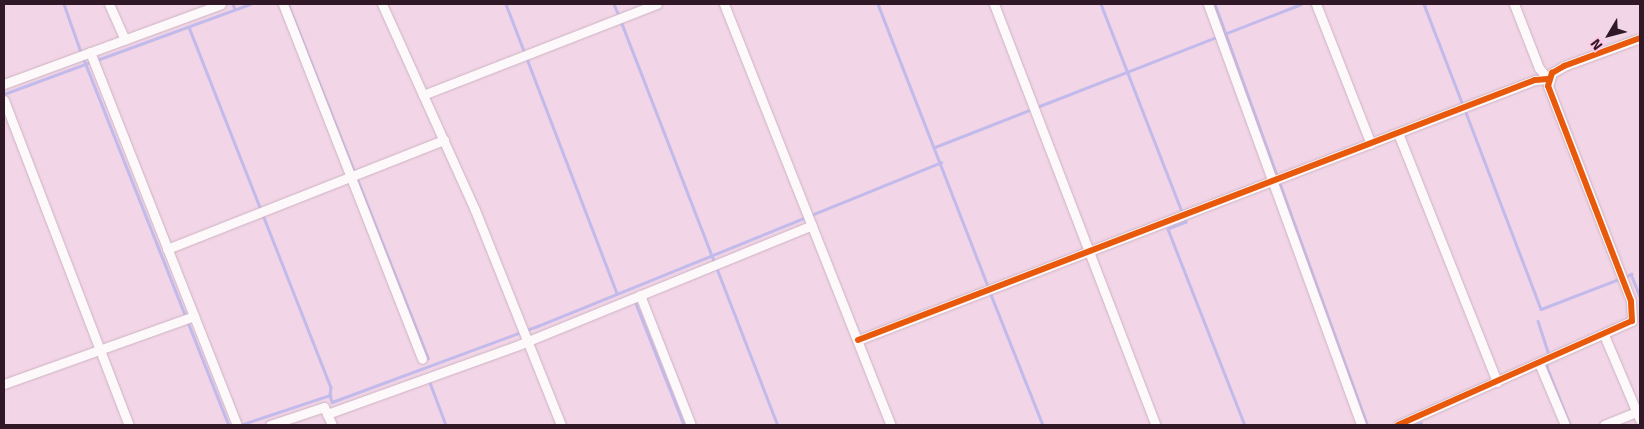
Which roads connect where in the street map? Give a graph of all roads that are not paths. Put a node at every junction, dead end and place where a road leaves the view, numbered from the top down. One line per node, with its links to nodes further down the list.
1 (109, 4): 12 (street)
2 (221, 4): 12 (street)
3 (283, 4): 21 (street)
4 (382, 4): 16 (street)
5 (657, 4): 16 (street)
6 (724, 4): 23 (street)
7 (994, 4): 25 (street)
8 (1208, 4): 22 (street)
9 (1316, 4): 20 (street)
10 (1514, 4): 14 (street)
11 (1640, 38): 14 (street)
12 (125, 40): 13 (street)
13 (89, 58): 15 (street); 24 (street)
14 (1548, 80): 18 (street); 28 (street)
15 (4, 84)
16 (423, 95): 19 (street)
17 (4, 100): 32 (street)
18 (1398, 133): 20 (street); 35 (street)
19 (444, 140): 21 (street); 29 (street)
20 (1371, 144): 22 (street)
21 (355, 176): 24 (street); 33 (street)
22 (1277, 180): 25 (street); 47 (street)
23 (810, 219): 26 (street); 31 (street)
24 (167, 249): 27 (street)
25 (1091, 251): 31 (street); 46 (street)
26 (636, 297): 29 (street); 44 (street)
27 (189, 318): 32 (street); 40 (street)
28 (1636, 322): 30 (street)
29 (525, 335): 37 (street); 43 (street)
30 (1604, 335): 34 (street); 38 (street)
31 (858, 340): 45 (street)
32 (99, 349): 36 (street); 39 (street)
33 (422, 360)
34 (1545, 361): 35 (street); 49 (street)
35 (1497, 382): 48 (street)
36 (4, 384)
37 (327, 414): 41 (street); 42 (street)
38 (1639, 416): 50 (street)
39 (129, 425)
40 (237, 425)
41 (270, 425)
42 (332, 425)
43 (561, 425)
44 (690, 425)
45 (891, 425)
46 (1156, 425)
47 (1361, 425)
48 (1398, 425)
49 (1565, 425)
50 (1604, 425)

